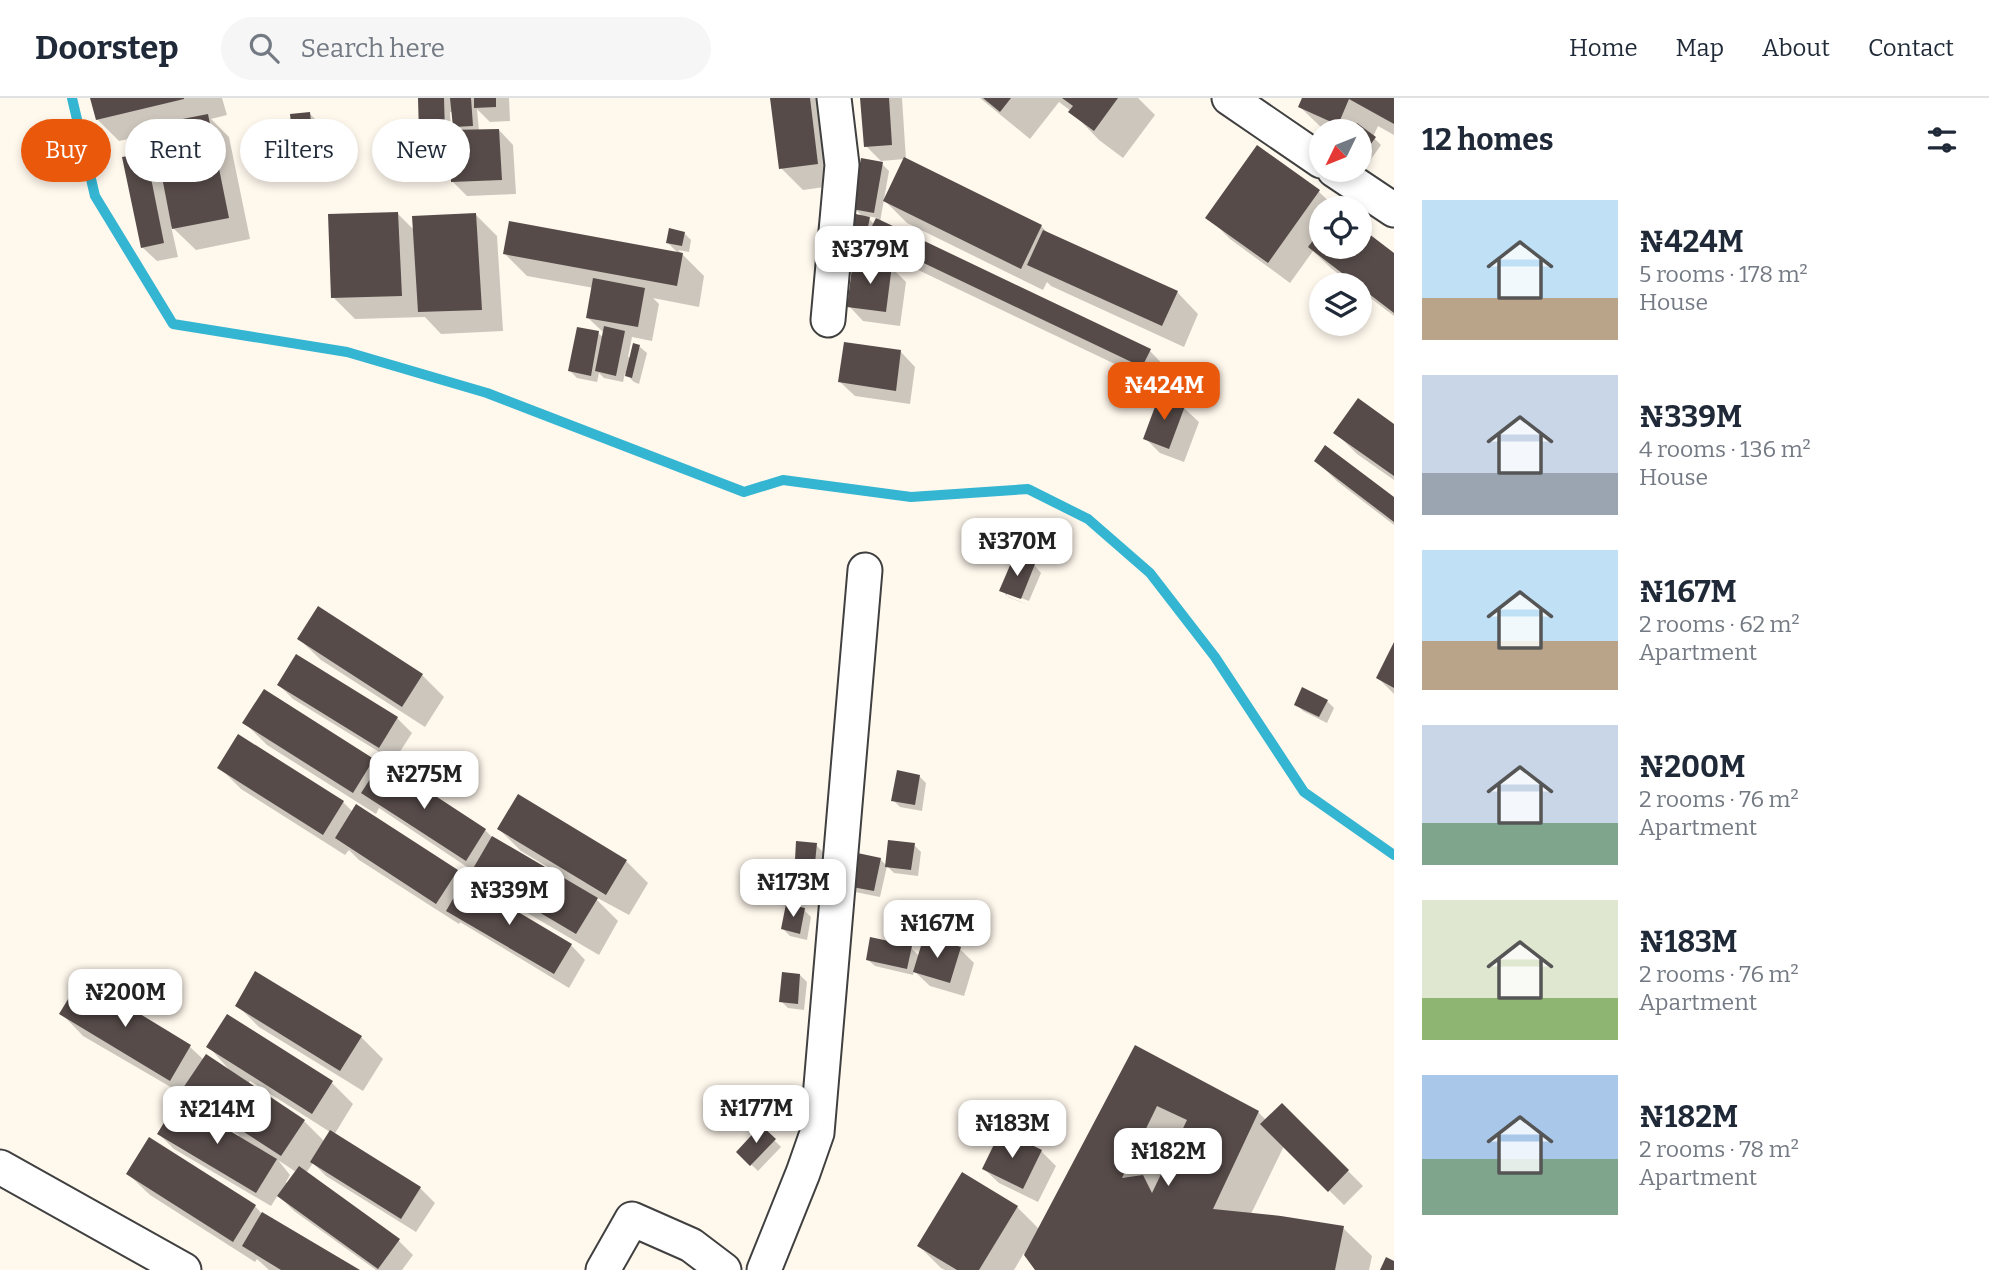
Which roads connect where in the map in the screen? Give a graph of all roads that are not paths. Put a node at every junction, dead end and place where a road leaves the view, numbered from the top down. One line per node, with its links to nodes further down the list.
1 (834, 98): 6 (street)
2 (1229, 98): 3 (street)
3 (1309, 153)
4 (1352, 182): 5 (street)
5 (1394, 210)
6 (828, 320)
7 (864, 570): 12 (street)
8 (0, 1167): 9 (street)
9 (184, 1270)
10 (603, 1270): 11 (street)
11 (724, 1270)
12 (764, 1270)

